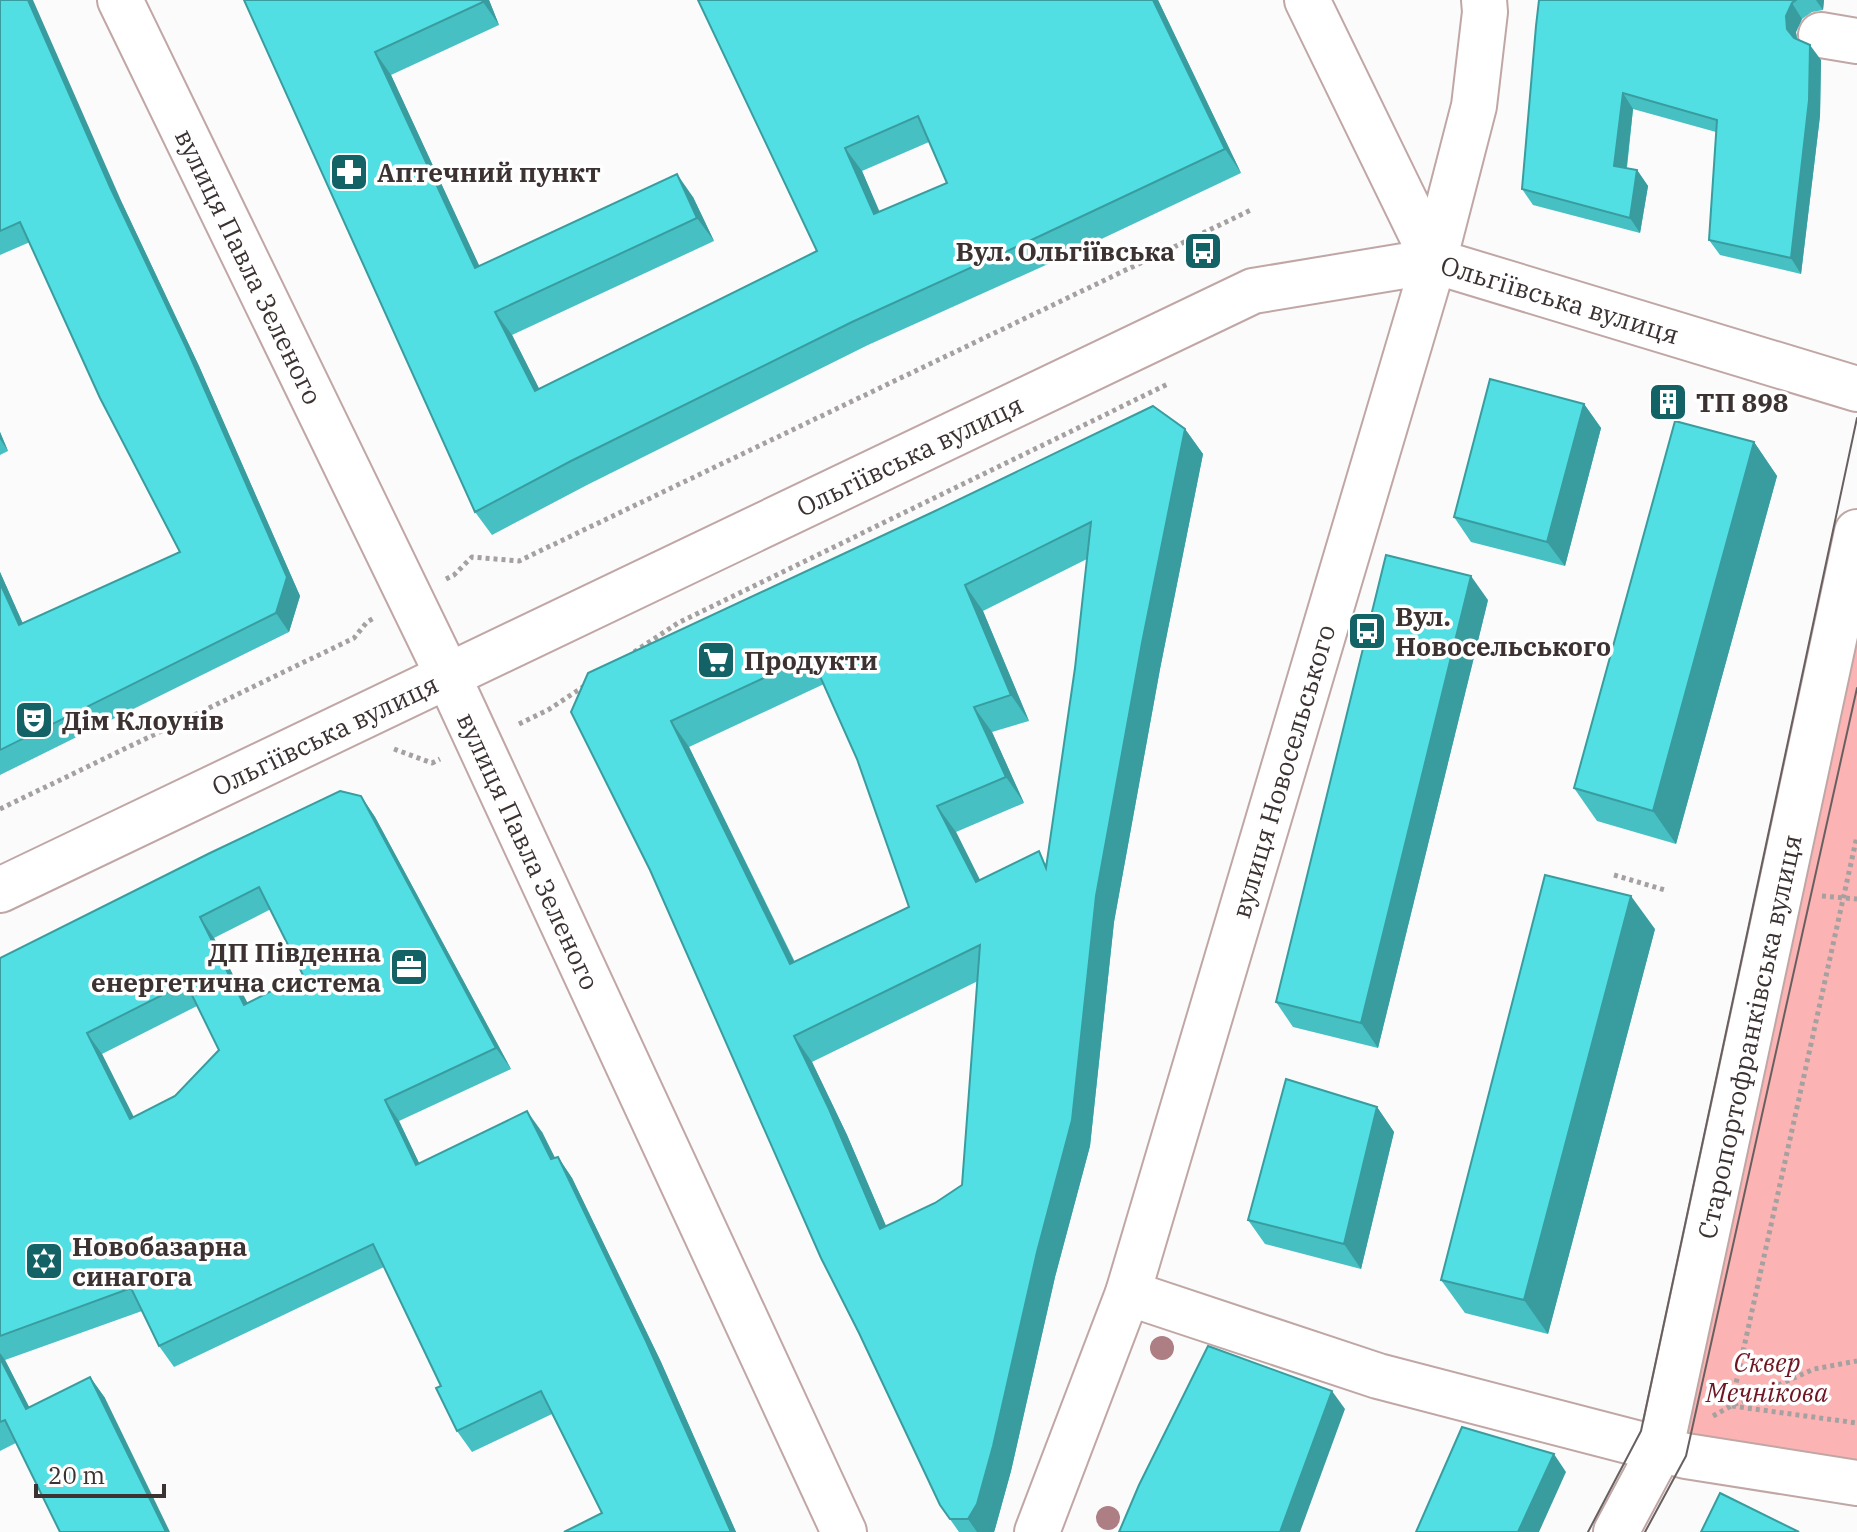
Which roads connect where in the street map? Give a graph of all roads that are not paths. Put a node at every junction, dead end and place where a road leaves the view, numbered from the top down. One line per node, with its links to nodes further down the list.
1 (120, 0): 7 (street, вулиця Павла Зеленого)
2 (1307, 0): 4 (street)
3 (1484, 0): 4 (street, вулиця Новосельського)
4 (1434, 261): 5 (street, Ольгіївська вулиця); 7 (street, Ольгіївська вулиця); 9 (street, вулиця Новосельського)
5 (1857, 389)
6 (1857, 532): 10 (street, Старопортофранківська вулиця)
7 (448, 676): 8 (street, Ольгіївська вулиця); 12 (street, вулиця Павла Зеленого)
8 (0, 890)
9 (1128, 1293): 10 (street); 13 (street, вулиця Новосельського)
10 (1661, 1448): 11 (street); 14 (street, Старопортофранківська вулиця)
11 (1857, 1483)
12 (844, 1532)
13 (1037, 1532)
14 (1616, 1532)

